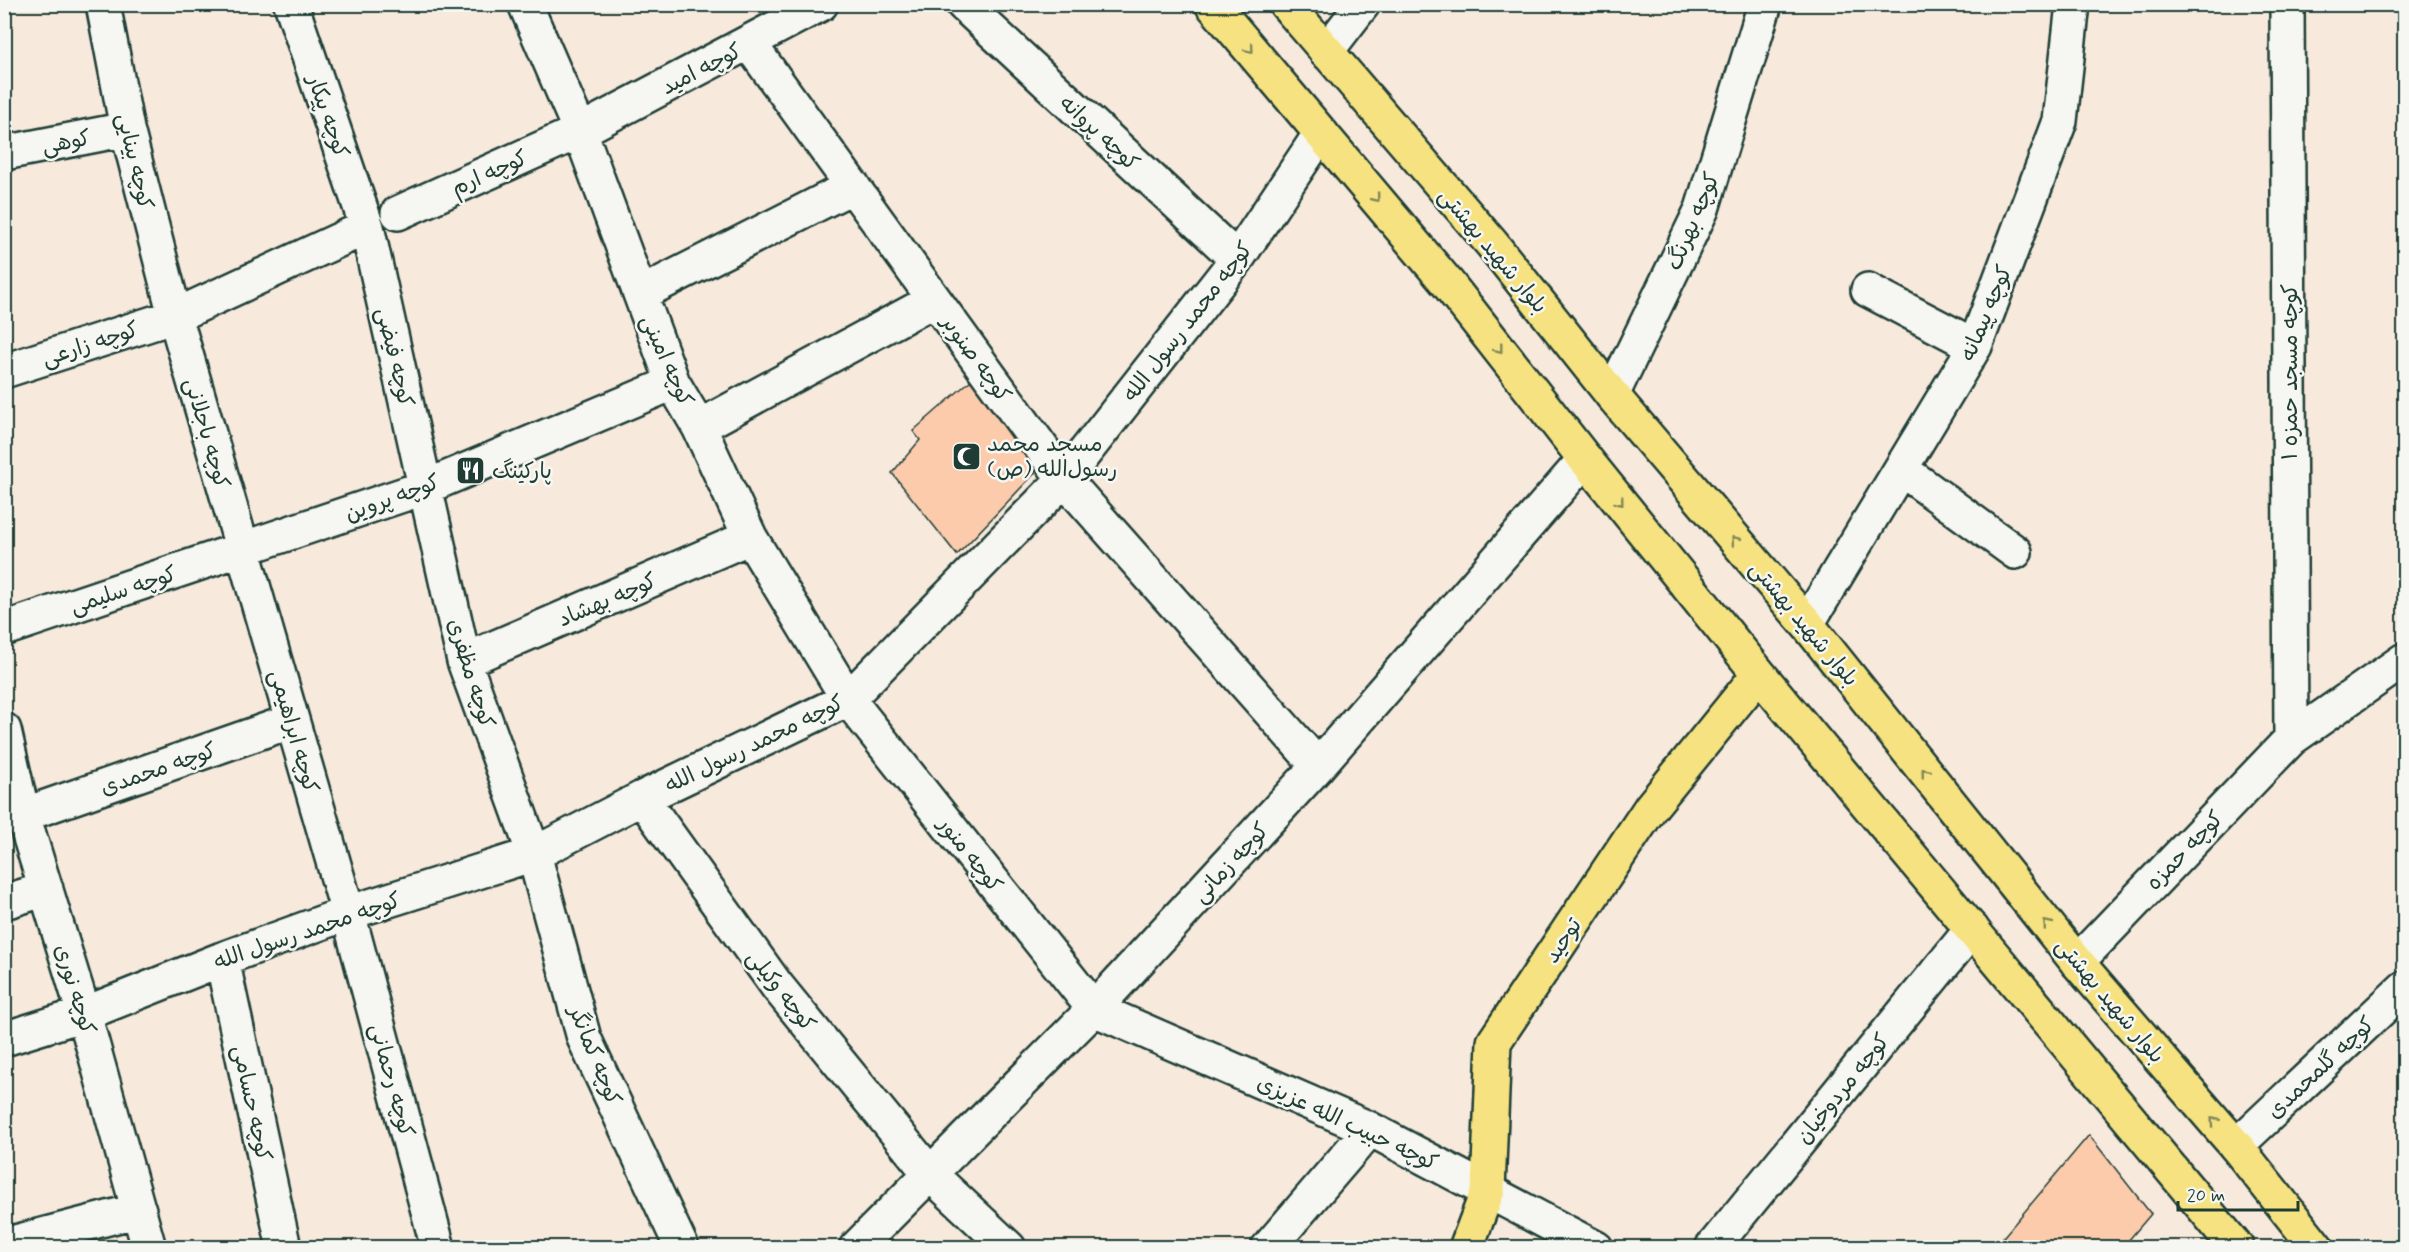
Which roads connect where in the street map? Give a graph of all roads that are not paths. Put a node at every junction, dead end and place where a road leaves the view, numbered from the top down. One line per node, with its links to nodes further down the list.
1 (103, 4): 14 (street, کوچه بینایی)
2 (291, 4): 20 (street, کوچه پیکار)
3 (525, 4): 15 (street, کوچه امینی)
4 (821, 4): 12 (street, کوچه امید)
5 (963, 4): 21 (street, کوچه پروانه)
6 (1212, 4): 16 (main road, one-way to 16)
7 (1286, 4): 13 (main road, بلوار شهید بهشتی)
8 (1363, 4): 13 (street)
9 (1765, 4): 29 (street, کوچه بهرنگ)
10 (2073, 4): 26 (street, کوچه پیمانه)
11 (2287, 4): 46 (street, کوچه مسجد حمزه ۱)
12 (749, 43): 15 (street, کوچه امید); 18 (street, کوچه صنوبر)
13 (1326, 52): 29 (main road, بلوار شهید بهشتی)
14 (127, 129): 17 (street, کوهی); 25 (street, کوچه بینایی)
15 (580, 131): 19 (street, کوچه ارم); 23 (street, کوچه امینی)
16 (1321, 133): 21 (street, کوچه محمد رسول الله); 31 (main road, one-way to 31)
17 (4, 153)
18 (853, 186): 23 (street); 24 (street, کوچه صنوبر)
19 (398, 213)
20 (367, 226): 25 (street, کوچه زارعی); 34 (street, کوچه فیضی)
21 (1237, 259): 33 (street, کوچه محمد رسول الله)
22 (1868, 290): 26 (street)
23 (640, 294): 28 (street, کوچه امینی)
24 (934, 300): 30 (street); 33 (street, کوچه صنوبر)
25 (175, 316): 27 (street, کوچه زارعی); 36 (street, کوچه باجلانی)
26 (1975, 346): 32 (street, کوچه پیمانه)
27 (4, 371)
28 (673, 383): 30 (street, کوچه امینی); 34 (street, کوچه پروین)
29 (1612, 395): 38 (main road, بلوار شهید بهشتی, one-way to 29)
30 (699, 427): 35 (street, کوچه امینی)
31 (1585, 459): 42 (main road, one-way to 42); 47 (street, کوچه زمانی)
32 (1901, 469): 37 (street); 38 (street, کوچه پیمانه)
33 (1064, 478): 43 (street, کوچه محمد رسول الله); 47 (street, کوچه صنوبر)
34 (426, 487): 36 (street, کوچه پروین); 41 (street, کوچه مظفری)
35 (750, 537): 41 (street, کوچه بهشاد); 43 (street, کوچه امینی)
36 (242, 550): 39 (street, کوچه سلیمی); 44 (street, کوچه ابراهیمی)
37 (2015, 552)
38 (1807, 624): 56 (main road, بلوار شهید بهشتی, one-way to 38)
39 (4, 629)
40 (2404, 660): 46 (street, کوچه حمزه)
41 (464, 661): 50 (street, کوچه مظفری)
42 (1759, 674): 54 (main road); 64 (main road, توحید)
43 (848, 699): 48 (street, کوچه محمد رسول الله); 58 (street, کوچه منور)
44 (292, 722): 49 (street, کوچه محمدی); 53 (street, کوچه ابراهیمی)
45 (6, 739): 49 (street, کوچه نوری)
46 (2291, 739): 56 (street, کوچه حمزه)
47 (1318, 766): 58 (street, کوچه زمانی)
48 (642, 798): 50 (street, کوچه محمد رسول الله); 63 (street, کوچه وکیلی)
49 (23, 815): 51 (street, کوچه نوری)
50 (534, 854): 53 (street, کوچه محمد رسول الله); 70 (street, کوچه کمانگر)
51 (46, 889): 52 (street); 59 (street, کوچه نوری)
52 (4, 902)
53 (348, 913): 55 (street, کوچه محمد رسول الله); 69 (street, کوچه رحمانی)
54 (1972, 928): 76 (street, کوچه مردوخیان); 77 (main road)
55 (222, 959): 59 (street, کوچه محمد رسول الله); 68 (street, کوچه حسامی)
56 (2077, 962): 62 (main road, بلوار شهید بهشتی, one-way to 56)
57 (2404, 988): 62 (street, کوچه گلمحمدی)
58 (1094, 1009): 61 (street, کوچه حبیب الله عزیزی); 63 (street, کوچه زمانی)
59 (84, 1014): 60 (street, کوچه محمد رسول الله); 65 (street, کوچه نوری)
60 (4, 1039)
61 (1370, 1129): 64 (street, کوچه حبیب الله عزیزی); 73 (street)
62 (2236, 1146): 78 (main road, بلوار شهید بهشتی)
63 (931, 1175): 71 (street, کوچه زمانی); 72 (street, کوچه وکیلی)
64 (1488, 1190): 74 (main road, توحید); 75 (street, کوچه حبیب الله عزیزی)
65 (139, 1210): 66 (street); 67 (street, کوچه نوری)
66 (4, 1245)
67 (149, 1248)
68 (284, 1248)
69 (438, 1248)
70 (682, 1248)
71 (856, 1248)
72 (1009, 1248)
73 (1268, 1248)
74 (1466, 1248)
75 (1596, 1248)
76 (1712, 1248)
77 (2237, 1248)
78 (2317, 1248)

